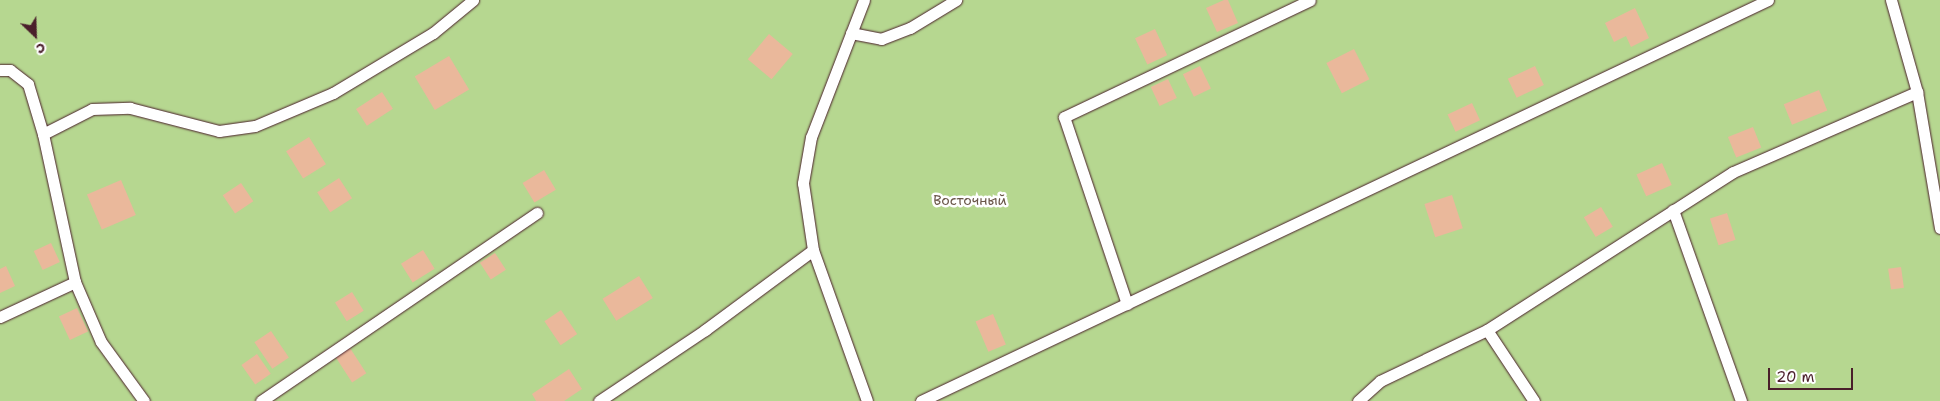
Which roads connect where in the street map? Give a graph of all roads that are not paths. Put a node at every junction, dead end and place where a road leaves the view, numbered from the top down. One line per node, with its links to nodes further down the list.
1 (473, 0): 10 (lane)
2 (864, 0): 7 (lane)
3 (956, 0): 7 (lane)
4 (1310, 0): 16 (lane)
5 (1768, 0): 16 (lane)
6 (1891, 0): 9 (lane)
7 (851, 33): 14 (lane)
8 (0, 70): 10 (lane)
9 (1917, 92): 11 (lane); 13 (lane)
10 (43, 134): 15 (lane)
11 (1673, 210): 18 (lane); 26 (lane)
12 (537, 213): 20 (lane)
13 (1940, 228)
14 (812, 250): 21 (lane); 22 (lane)
15 (75, 282): 17 (lane); 19 (lane)
16 (1127, 304): 23 (lane)
17 (0, 317)
18 (1487, 330): 24 (lane); 25 (lane)
19 (144, 401)
20 (261, 401)
21 (599, 401)
22 (867, 401)
23 (921, 401)
24 (1358, 401)
25 (1534, 401)
26 (1741, 401)

